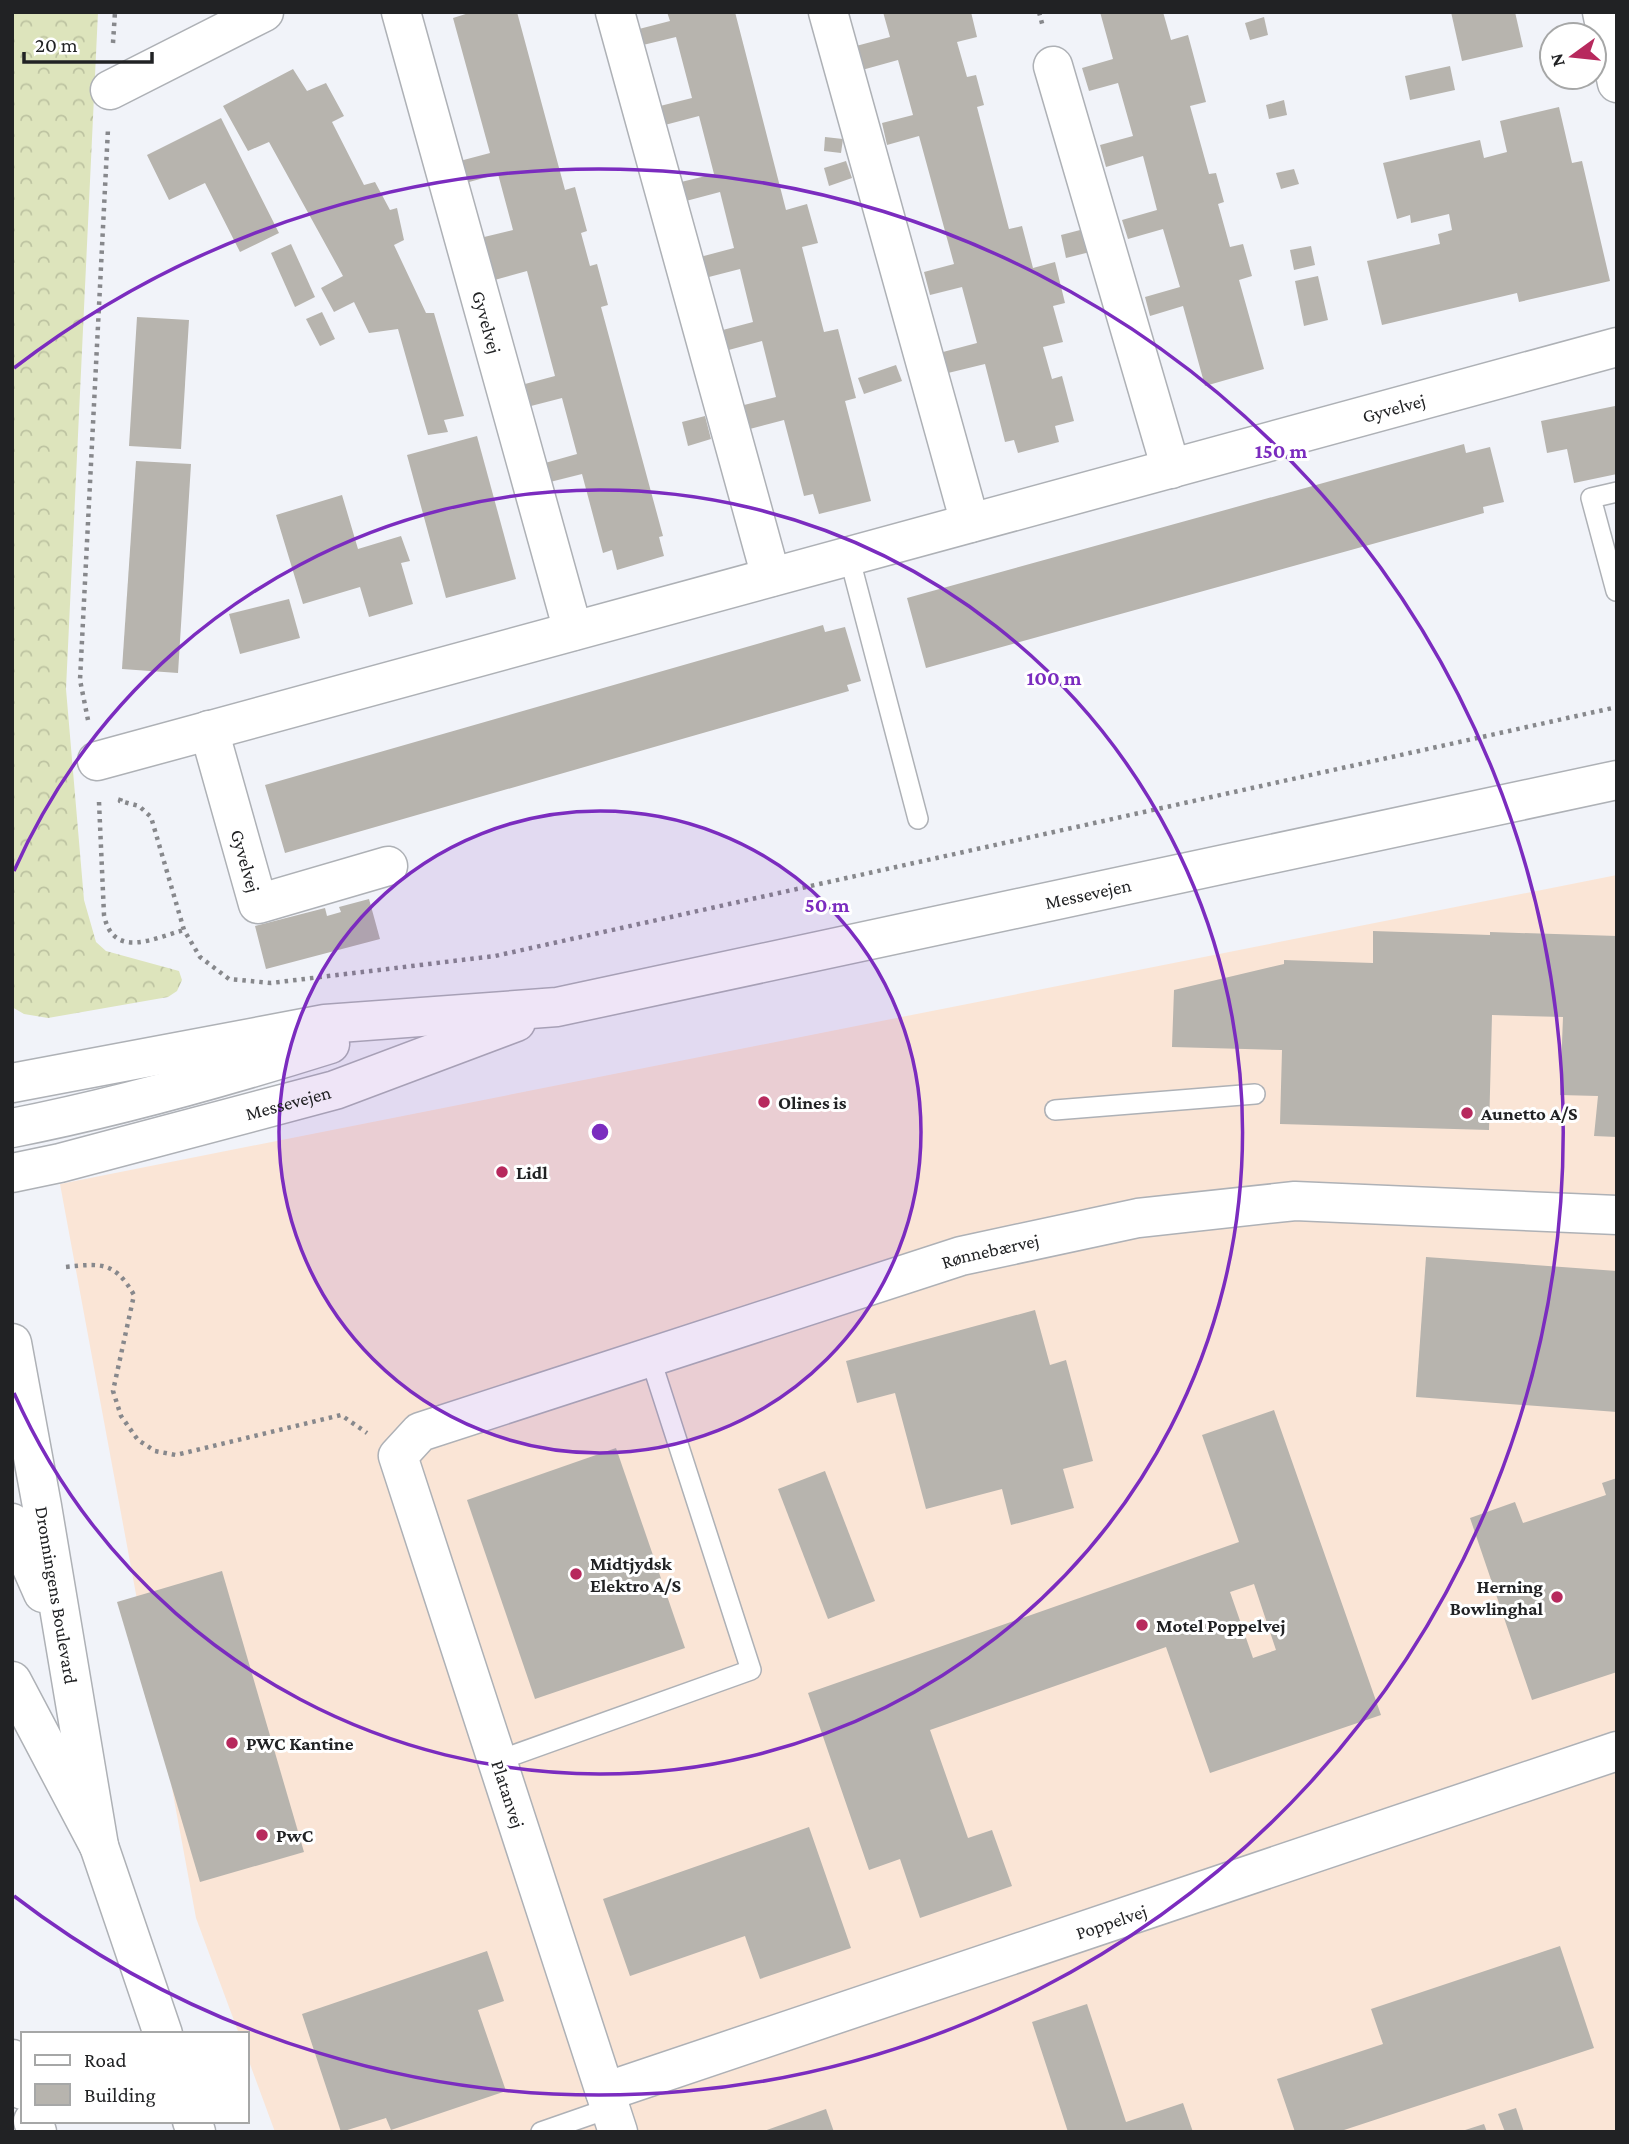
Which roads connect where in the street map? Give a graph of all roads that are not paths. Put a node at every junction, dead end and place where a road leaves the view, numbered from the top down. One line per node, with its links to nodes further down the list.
1 (264, 12): 8 (street)
2 (401, 12): 16 (street, Gyvelvej)
3 (615, 12): 14 (street)
4 (828, 12): 12 (street)
5 (1602, 12): 7 (street)
6 (1053, 66): 10 (street)
7 (1616, 79)
8 (110, 90)
9 (1617, 347): 10 (street, Gyvelvej)
10 (1171, 469): 12 (street, Gyvelvej)
11 (1617, 492): 15 (lane)
12 (970, 523): 13 (street, Gyvelvej)
13 (849, 556): 14 (street, Gyvelvej); 20 (lane)
14 (771, 578): 16 (street, Gyvelvej)
15 (1616, 591)
16 (573, 631): 17 (street, Gyvelvej)
17 (209, 730): 18 (street, Gyvelvej); 21 (street, Gyvelvej)
18 (97, 761)
19 (1617, 780): 22 (street, Messevejen)
20 (918, 819)
21 (388, 866)
22 (557, 1007): 23 (street, Messevejen); 28 (street, Messevejen)
23 (415, 1017): 24 (street, Messevejen); 27 (street)
24 (12, 1083)
25 (1255, 1094): 26 (lane)
26 (1055, 1110)
27 (12, 1128)
28 (12, 1173)
29 (1617, 1215): 31 (street, Rønnebærvej)
30 (12, 1343): 34 (street, Dronningens Boulevard)
31 (650, 1357): 32 (street, Rønnebærvej); 37 (lane)
32 (398, 1456): 37 (street, Platanvej)
33 (12, 1523): 34 (street)
34 (66, 1646): 38 (street, Dronningens Boulevard)
35 (12, 1681): 38 (street, Dronningens Boulevard)
36 (1617, 1751): 42 (street, Poppelvej)
37 (496, 1761): 42 (street, Platanvej)
38 (99, 1846): 39 (street, Dronningens Boulevard)
39 (162, 2032)
40 (12, 2059): 41 (street)
41 (21, 2084)
42 (611, 2111): 43 (lane)
43 (541, 2132)

